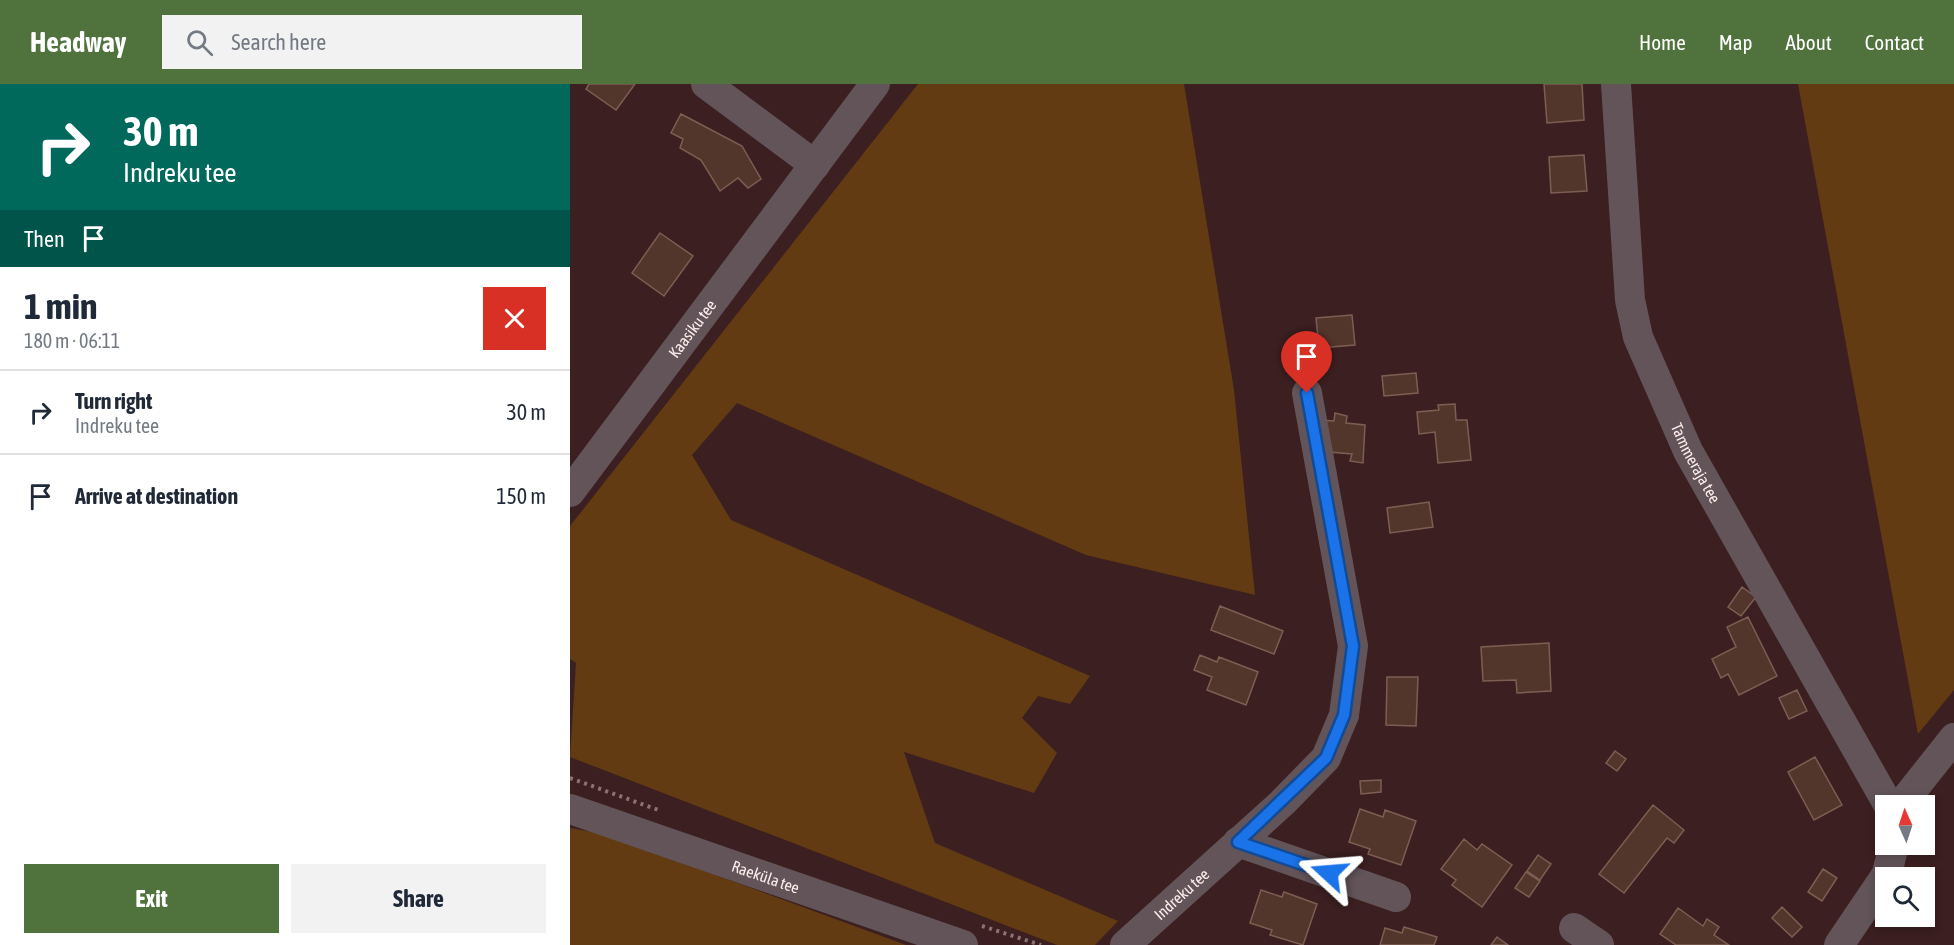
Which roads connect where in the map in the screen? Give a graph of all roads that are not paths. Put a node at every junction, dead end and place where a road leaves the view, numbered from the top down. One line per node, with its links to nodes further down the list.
1 (706, 84): 4 (street)
2 (875, 84): 4 (street, Kaasiku tee)
3 (1616, 84): 8 (street, Tammeraja tee)
4 (815, 165): 6 (street, Kaasiku tee)
5 (1307, 393): 13 (street, Indreku tee)
6 (570, 492)
7 (1954, 738): 9 (street)
8 (1883, 795)
9 (1909, 795)
10 (570, 809): 12 (street, Raeküla tee)
11 (570, 825): 12 (street)
12 (619, 826): 17 (street, Raeküla tee)
13 (1238, 842): 15 (street); 18 (street, Indreku tee)
14 (1891, 855): 20 (street)
15 (1396, 897)
16 (1574, 927): 19 (street)
17 (963, 945)
18 (1125, 945)
19 (1599, 945)
20 (1839, 945)

